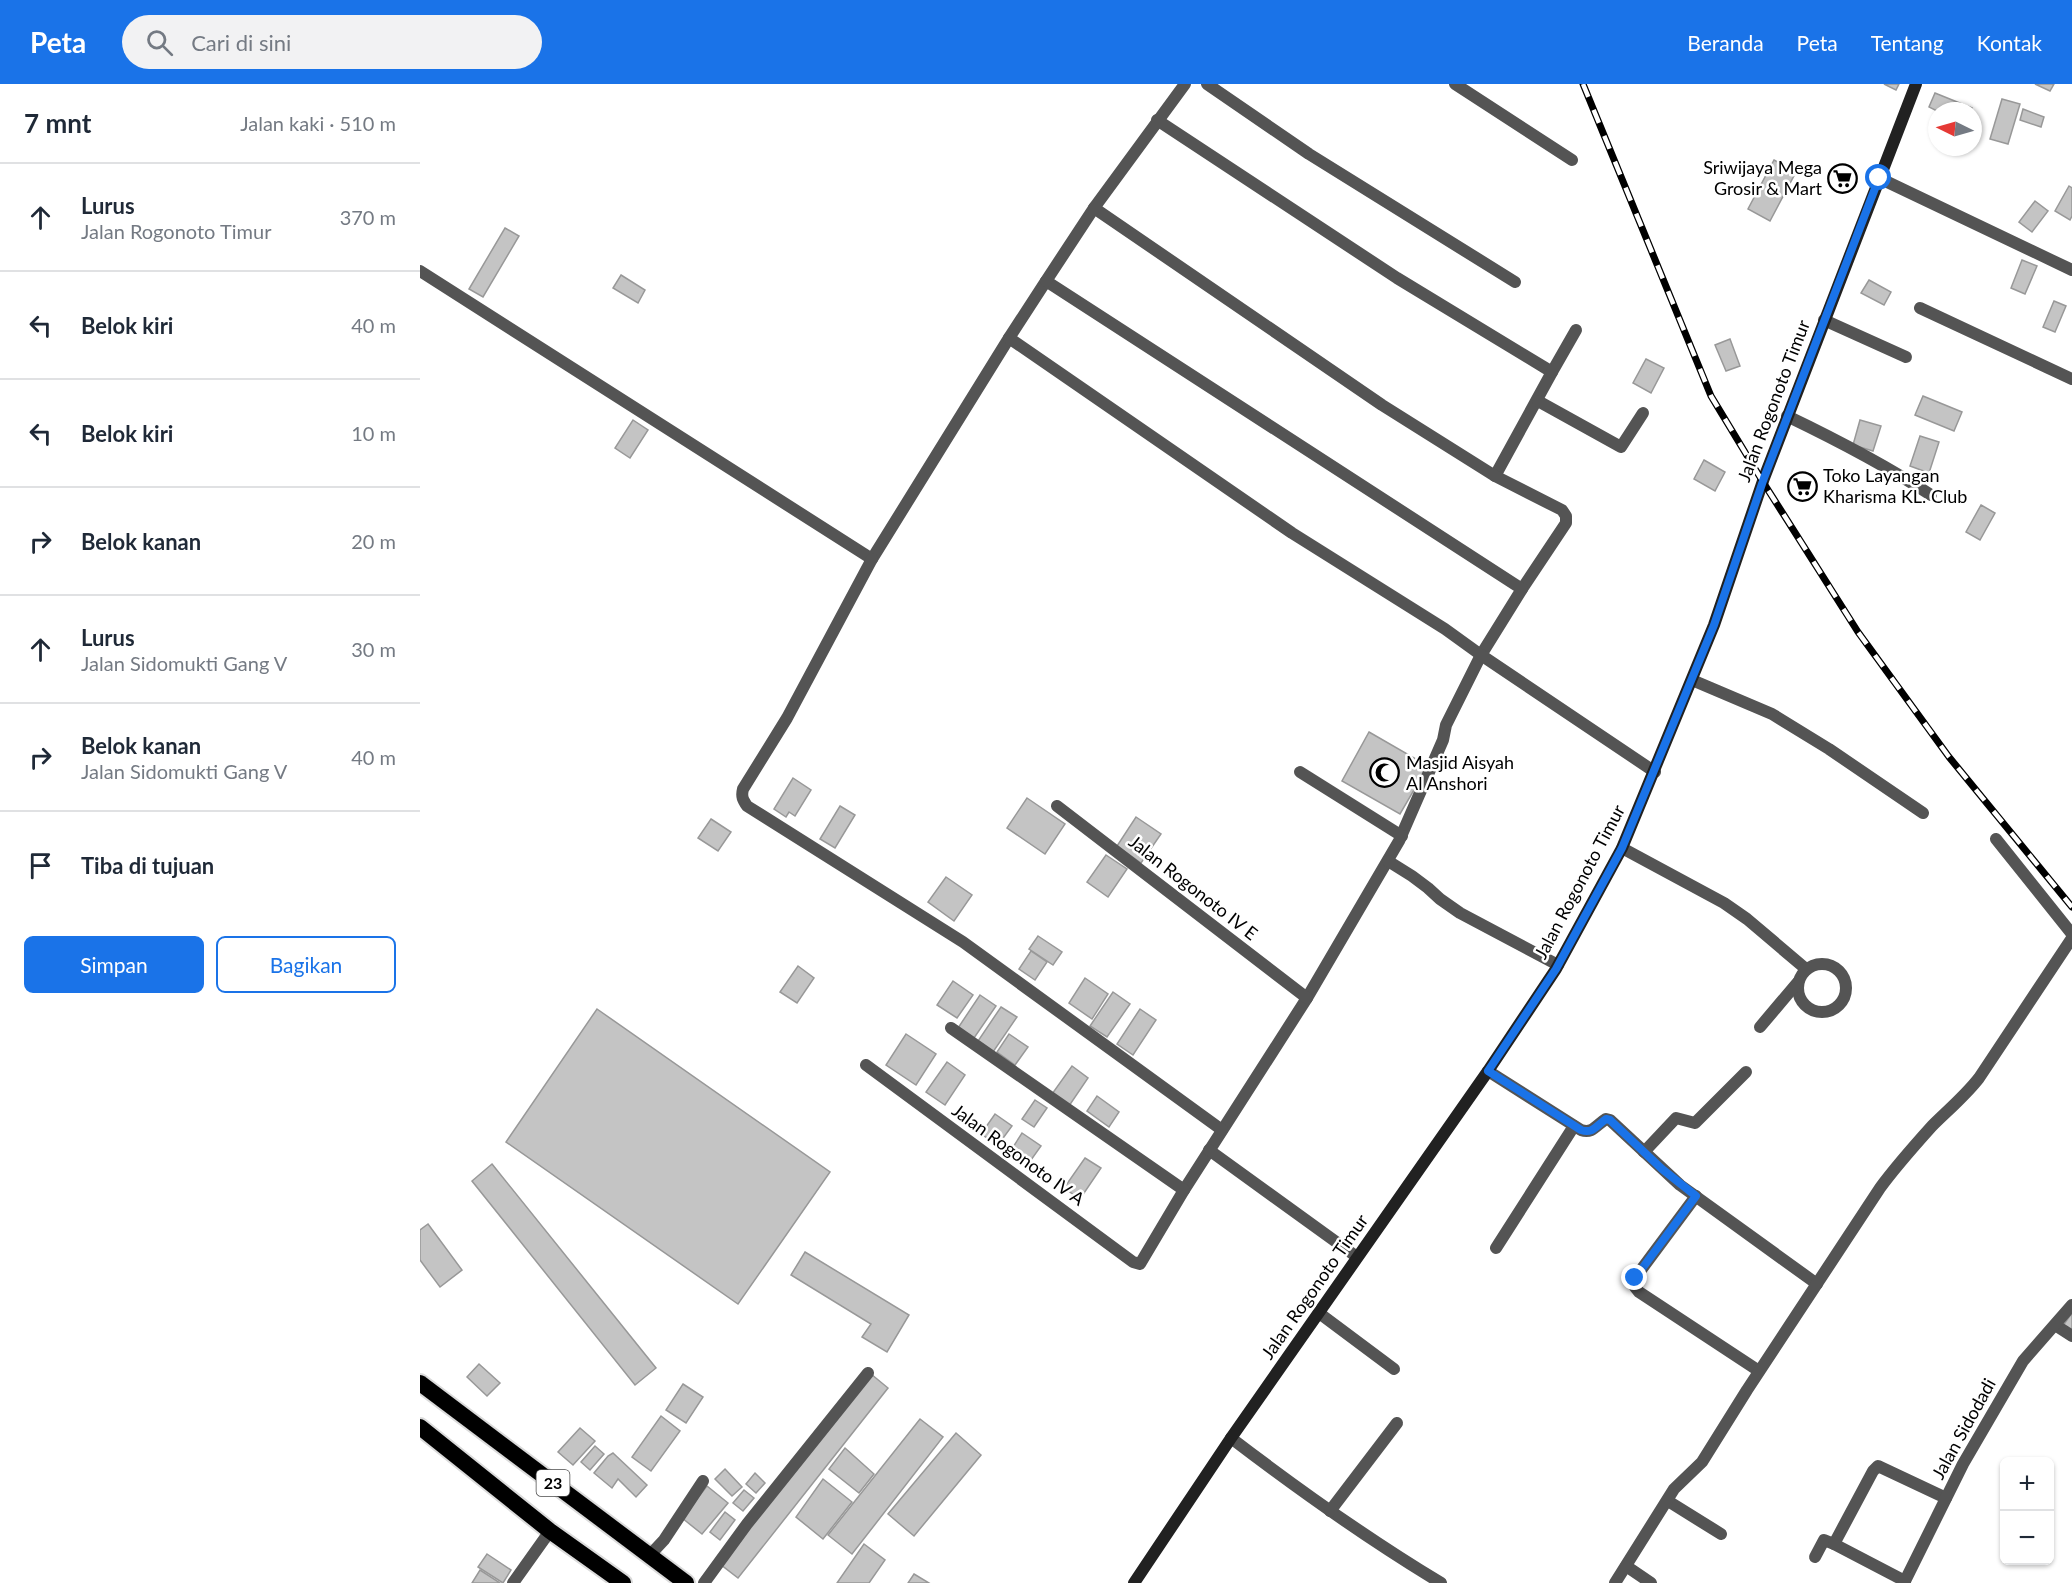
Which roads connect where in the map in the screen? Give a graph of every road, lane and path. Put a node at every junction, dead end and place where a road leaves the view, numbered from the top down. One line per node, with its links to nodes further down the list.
1 (1185, 84): 5 (street)
2 (1207, 84): 12 (street)
3 (1455, 84): 6 (street)
4 (1916, 84): 7 (main road, Jalan Rogonoto Timur)
5 (1157, 120): 8 (street); 18 (street)
6 (1572, 160)
7 (1879, 178): 9 (street); 14 (main road, Jalan Rogonoto Timur)
8 (1094, 208): 11 (street); 23 (street)
9 (2072, 270)
10 (420, 271): 25 (street)
11 (1046, 281): 16 (street); 26 (street)
12 (1515, 282)
13 (1920, 308): 19 (street)
14 (1824, 320): 17 (street); 22 (main road, Jalan Rogonoto Timur)
15 (1576, 330): 18 (street)
16 (1009, 338): 25 (street); 27 (street)
17 (1906, 357)
18 (1552, 372): 20 (street)
19 (2072, 379)
20 (1538, 401): 21 (street); 23 (street)
21 (1643, 412)
22 (1788, 416): 24 (street); 28 (main road, Jalan Rogonoto Timur)
23 (1495, 476): 26 (street)
24 (1931, 495)
25 (872, 559): 48 (street)
26 (1522, 589): 27 (street)
27 (1481, 655): 30 (street); 33 (street)
28 (1692, 680): 30 (main road, Jalan Rogonoto Timur); 32 (street)
29 (1300, 772): 33 (street)
30 (1655, 772): 35 (main road, Jalan Rogonoto Timur)
31 (1057, 806): 41 (street, Jalan Rogonoto IV E)
32 (1923, 813)
33 (1402, 836): 36 (street)
34 (1996, 839): 37 (street)
35 (1622, 848): 38 (main road, Jalan Rogonoto Timur); 39 (street)
36 (1388, 861): 38 (street); 41 (street)
37 (2072, 936): 55 (street)
38 (1558, 965): 45 (main road, Jalan Rogonoto Timur)
39 (1806, 969): 40 (street); 40 (street)
40 (1798, 982): 42 (street)
41 (1307, 998): 48 (street)
42 (1760, 1027)
43 (951, 1028): 51 (street)
44 (866, 1065): 51 (street, Jalan Rogonoto IV A)
45 (1488, 1071): 47 (street); 54 (main road, Jalan Rogonoto Timur)
46 (1746, 1072): 50 (street)
47 (1574, 1126): 50 (street); 53 (street)
48 (1222, 1130): 49 (street)
49 (1209, 1150): 51 (street); 54 (street)
50 (1644, 1152): 52 (street)
51 (1184, 1190)
52 (1696, 1196): 55 (street); 61 (street)
53 (1496, 1248)
54 (1357, 1257): 57 (main road, Jalan Rogonoto Timur)
55 (1817, 1284): 61 (street)
56 (2071, 1308): 58 (street, Jalan Sidodadi)
57 (1319, 1313): 60 (street); 66 (main road, Jalan Rogonoto Timur)
58 (2055, 1325): 59 (street); 68 (street, Jalan Sidodadi)
59 (2072, 1336)
60 (1394, 1369)
61 (1759, 1371): 69 (street)
62 (868, 1372): 81 (street)
63 (420, 1383): 74 (highway, 23)
64 (1397, 1423): 70 (street)
65 (420, 1427): 71 (highway, 23)
66 (1231, 1438): 70 (street); 82 (main road, Jalan Rogonoto Timur)
67 (703, 1481): 74 (street)
68 (1946, 1498): 73 (street); 77 (street, Jalan Sidodadi)
69 (1668, 1501): 72 (street); 76 (street)
70 (1330, 1511): 83 (street)
71 (550, 1531): 78 (street); 79 (highway, 23)
72 (1721, 1534)
73 (1834, 1544): 75 (street); 77 (street)
74 (649, 1556): 80 (highway, 23)
75 (1815, 1557)
76 (1626, 1566): 84 (street); 85 (street)
77 (1905, 1582)
78 (513, 1583)
79 (623, 1583)
80 (686, 1583)
81 (704, 1583)
82 (1134, 1583)
83 (1441, 1583)
84 (1615, 1583)
85 (1651, 1583)

